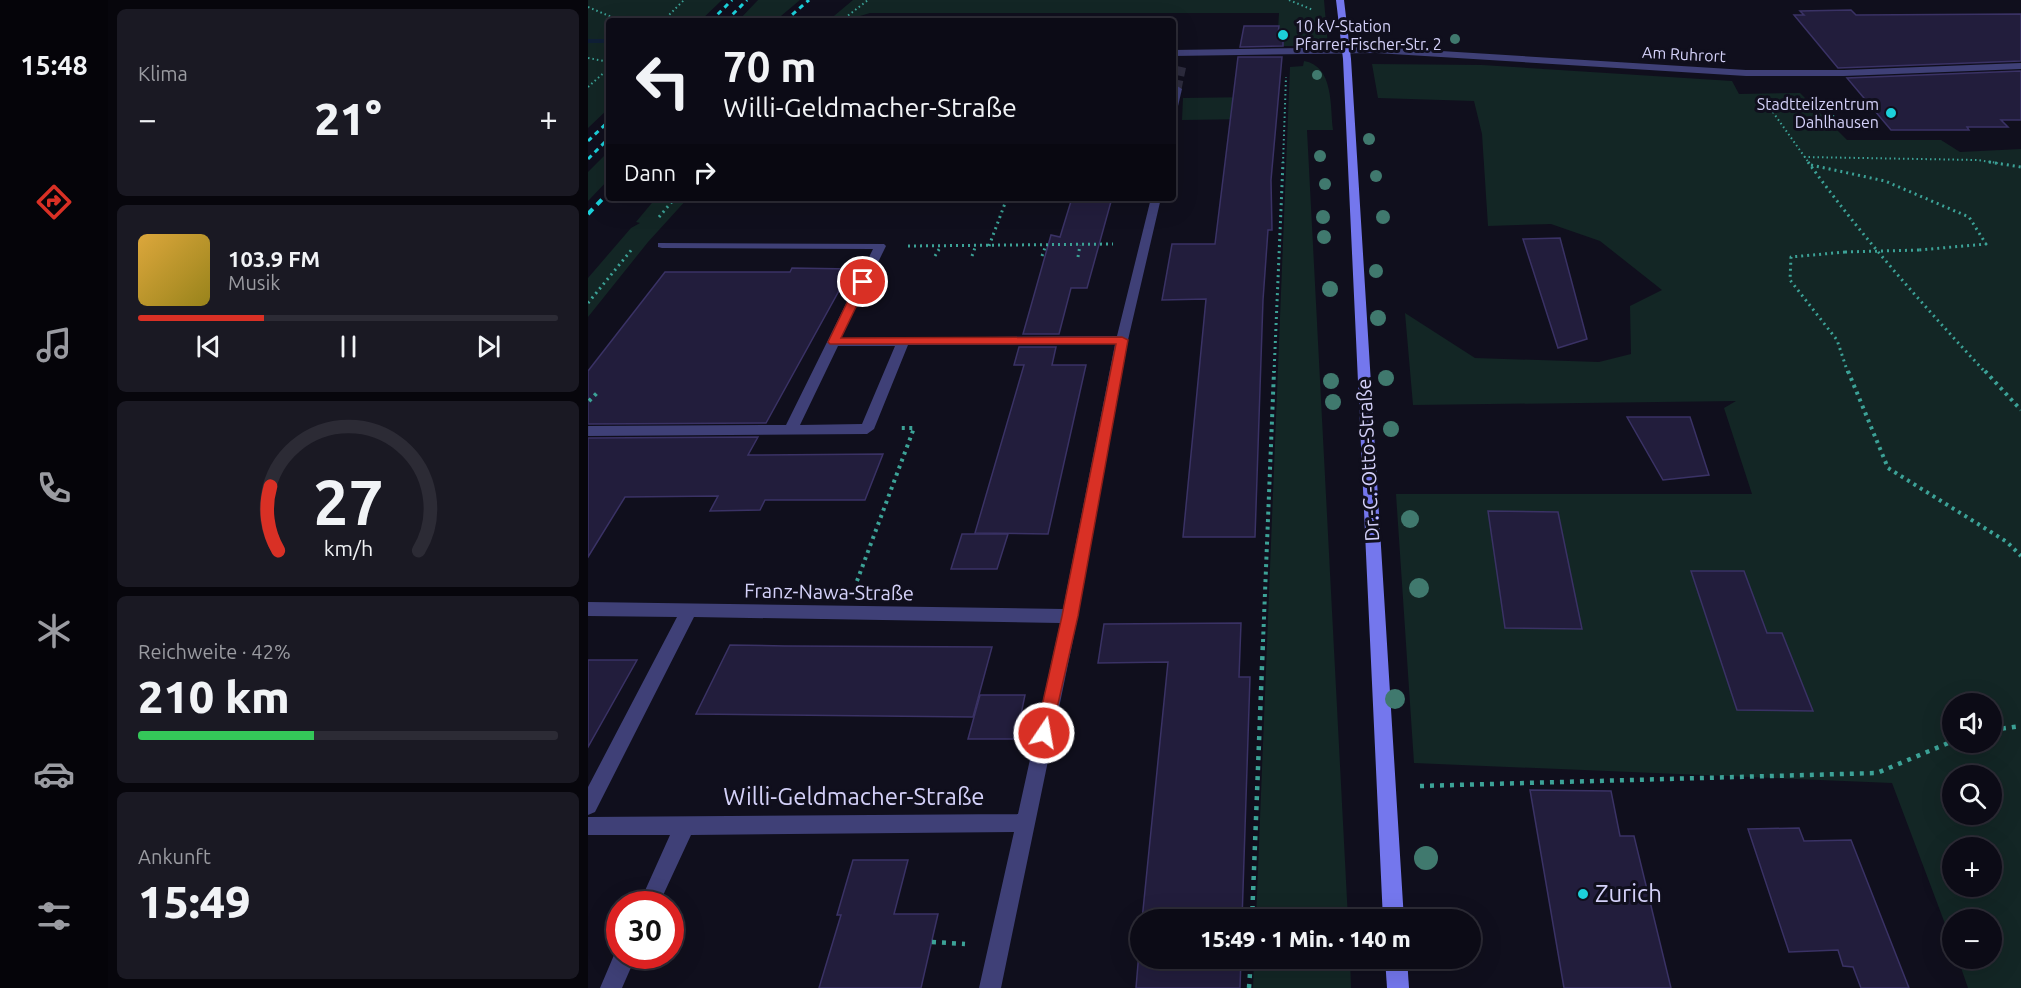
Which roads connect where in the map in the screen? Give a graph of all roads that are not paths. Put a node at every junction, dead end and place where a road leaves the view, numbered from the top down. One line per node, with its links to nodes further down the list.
1 (1340, 0): 2 (street, Dr.-C.-Otto-Straße)
2 (1346, 51): 4 (street, Am Ruhrort); 6 (street, Am Ruhrort); 24 (street, Dr.-C.-Otto-Straße)
3 (1176, 53): 4 (street, Am Ruhrort)
4 (1184, 53): 5 (street)
5 (1182, 65)
6 (2021, 66)
7 (1177, 89): 8 (street)
8 (1176, 93)
9 (1155, 201): 11 (street)
10 (662, 245): 12 (street)
11 (1122, 340): 13 (street); 18 (street)
12 (834, 342): 13 (street); 14 (street)
13 (903, 342): 14 (street)
14 (791, 429): 15 (street)
15 (588, 431)
16 (588, 609): 17 (street, Franz-Nawa-Straße)
17 (689, 611): 18 (street, Franz-Nawa-Straße); 19 (street)
18 (1070, 616): 20 (street)
19 (588, 806)
20 (1024, 823): 21 (street, Willi-Geldmacher-Straße); 28 (street)
21 (685, 825): 22 (street, Willi-Geldmacher-Straße); 23 (street)
22 (588, 826)
23 (655, 891)
24 (1393, 909)
25 (620, 969): 27 (street)
26 (1397, 969): 29 (street)
27 (611, 988)
28 (990, 988)
29 (1398, 988)

